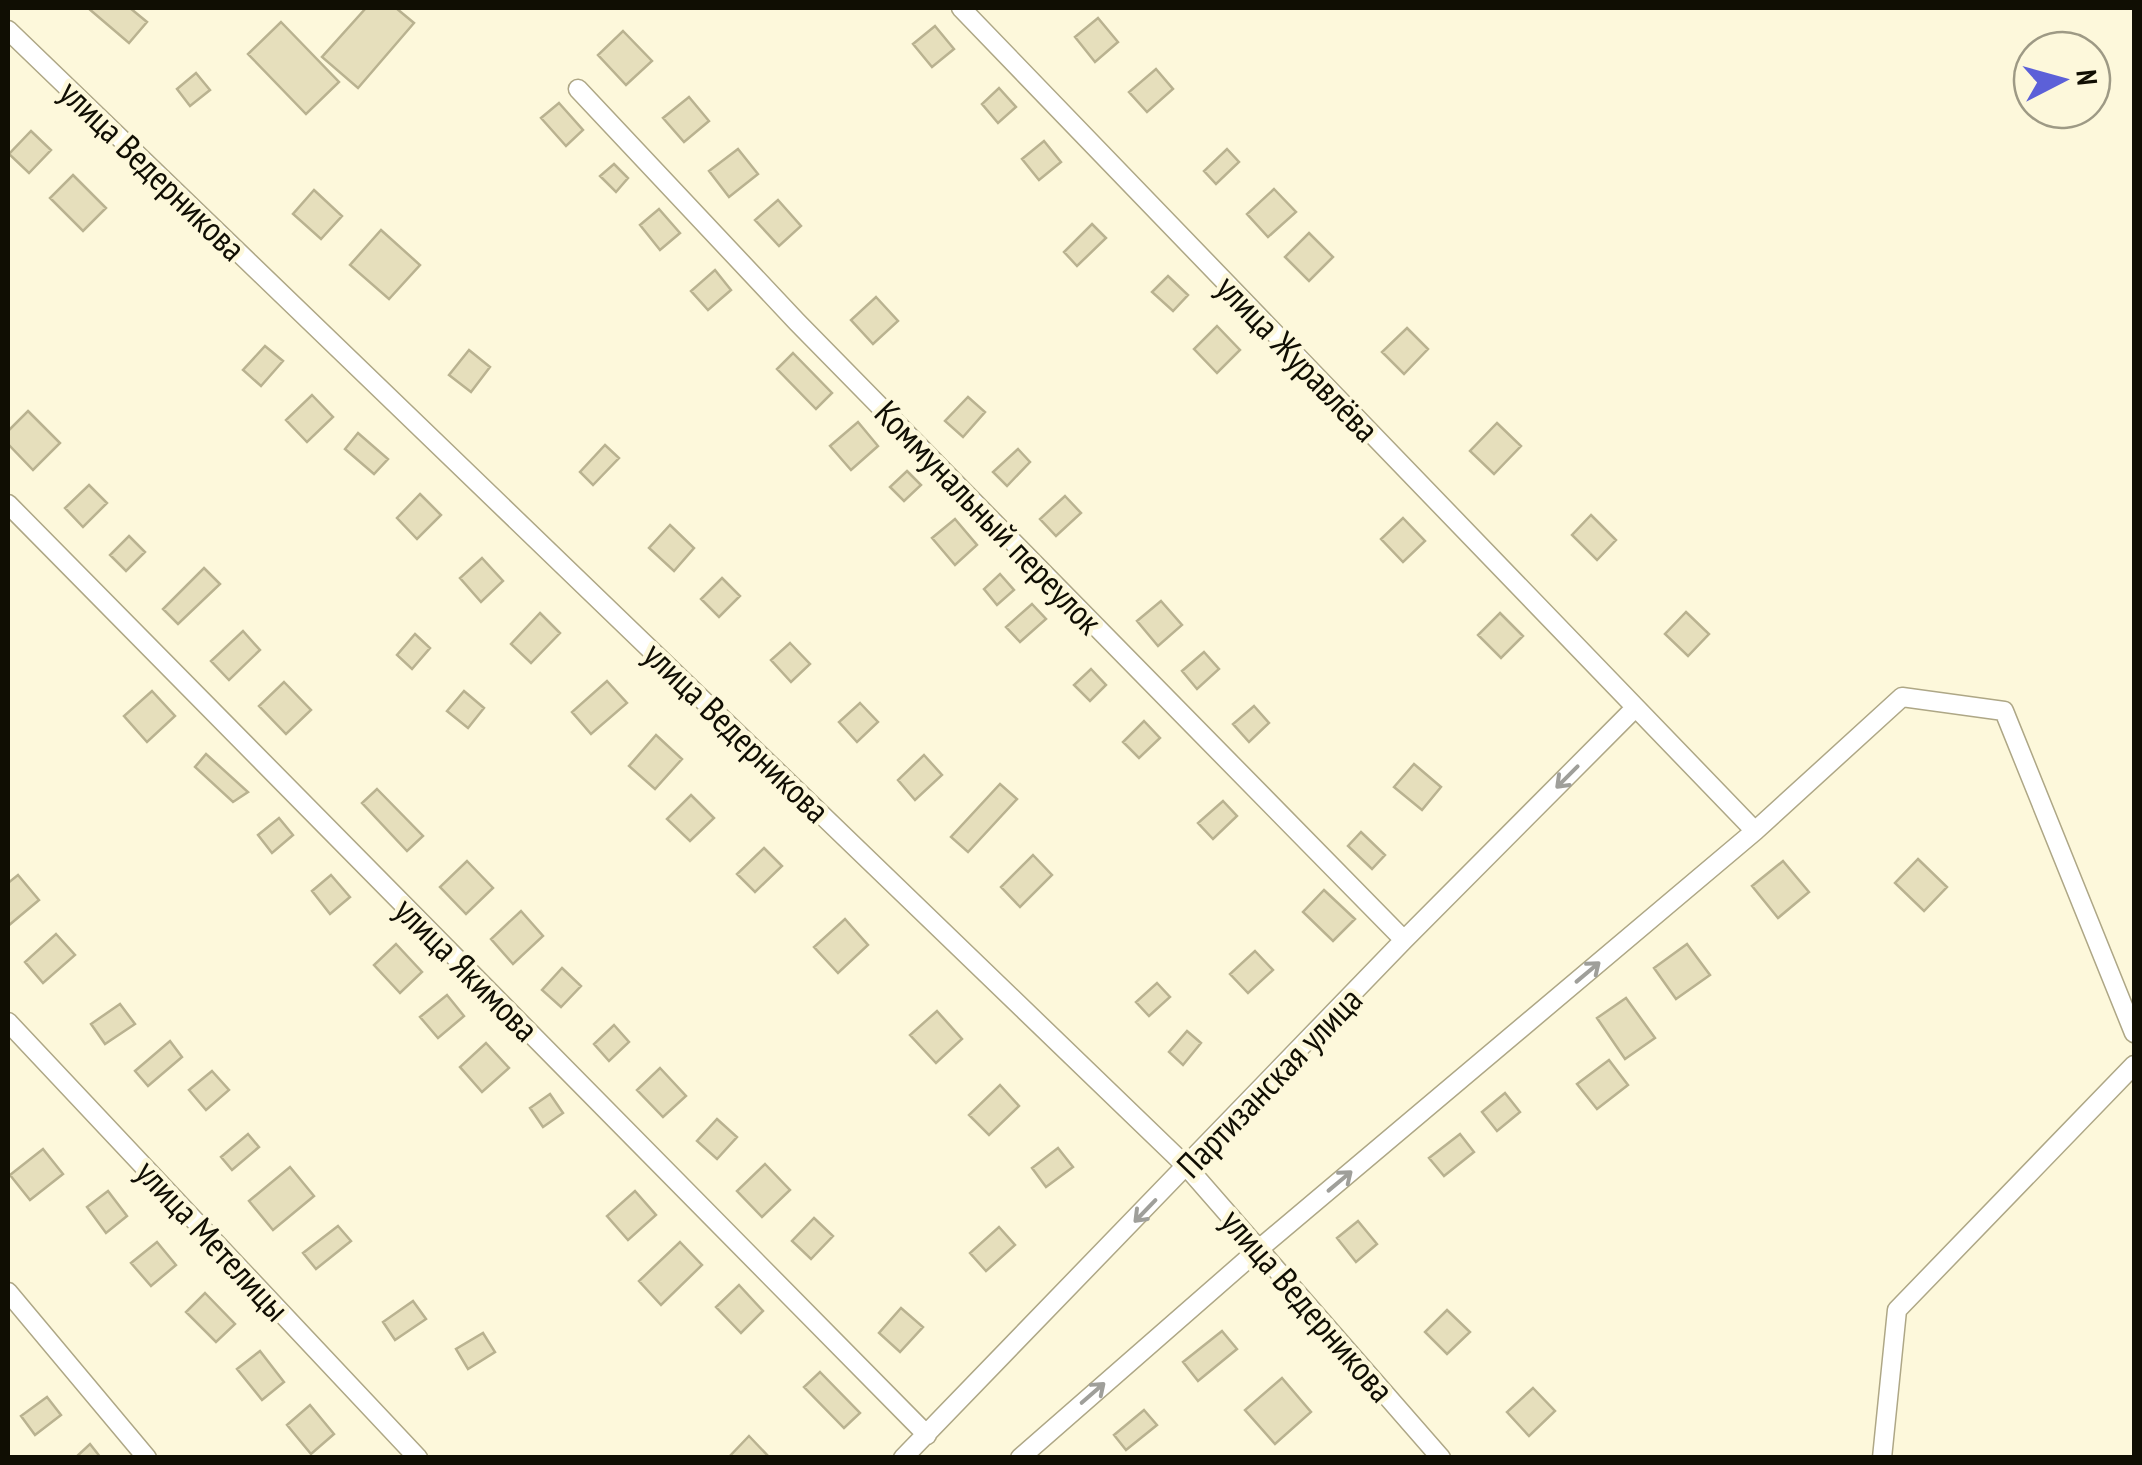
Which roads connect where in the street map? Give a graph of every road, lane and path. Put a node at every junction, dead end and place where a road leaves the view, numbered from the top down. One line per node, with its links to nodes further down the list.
1 (961, 8): 5 (street, улица Журавлёва)
2 (8, 30): 11 (street, улица Ведерникова)
3 (578, 89): 7 (street, Коммунальный переулок)
4 (8, 504): 14 (street, улица Якимова)
5 (1636, 708): 6 (street, улица Журавлёва); 7 (street, Партизанская улица, one-way to 7)
6 (1755, 831): 9 (street); 12 (street, one-way to 6)
7 (1404, 940): 11 (street, Партизанская улица)
8 (8, 1022): 16 (street, улица Метелицы)
9 (2134, 1033)
10 (2134, 1065): 20 (street)
11 (1187, 1167): 12 (street, улица Ведерникова); 14 (street, Партизанская улица, one-way to 14)
12 (1259, 1249): 18 (street, one-way to 12); 19 (street, улица Ведерникова)
13 (8, 1292): 15 (street)
14 (927, 1435): 17 (street, Партизанская улица)
15 (147, 1458)
16 (418, 1458)
17 (904, 1458)
18 (1020, 1458)
19 (1441, 1458)
20 (1882, 1458)

